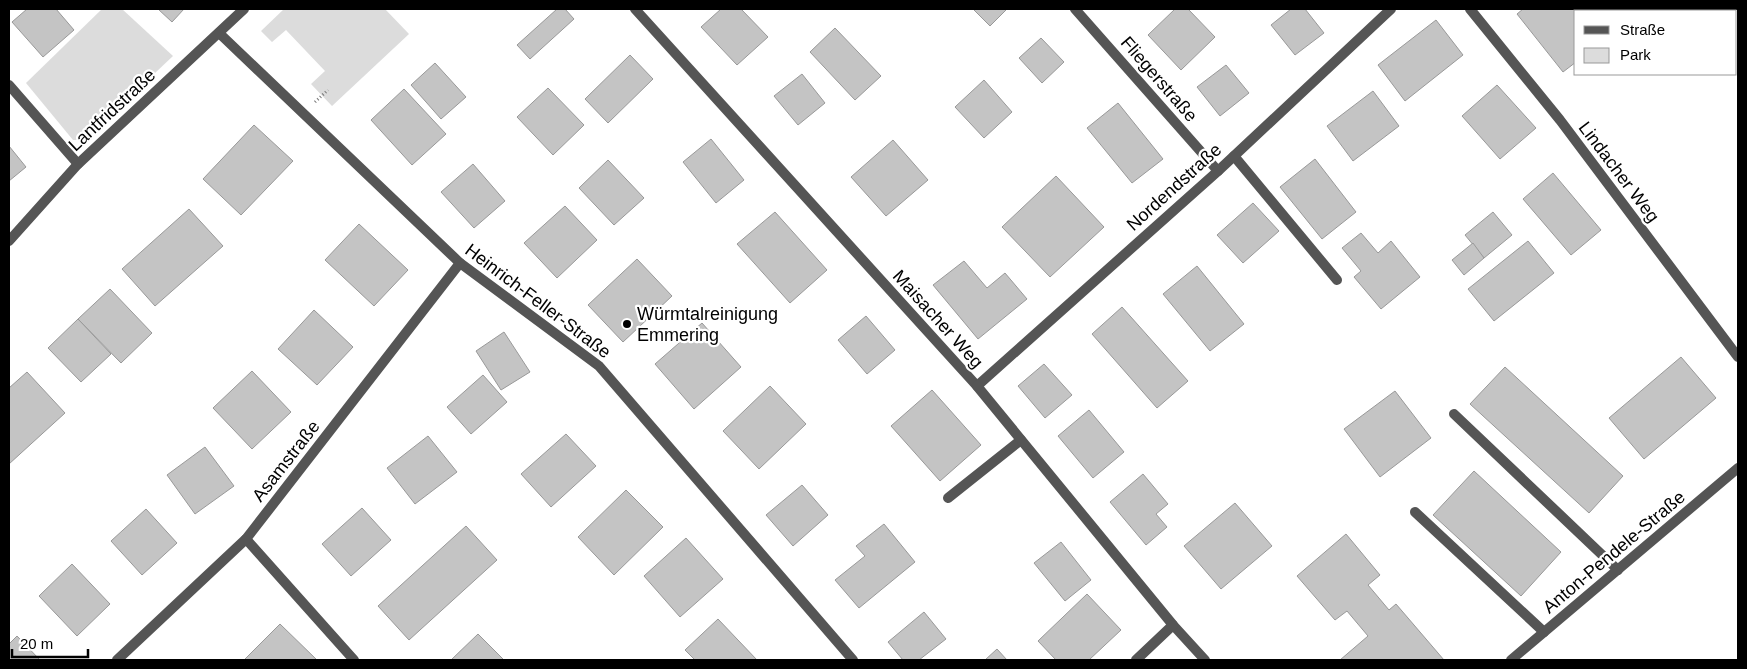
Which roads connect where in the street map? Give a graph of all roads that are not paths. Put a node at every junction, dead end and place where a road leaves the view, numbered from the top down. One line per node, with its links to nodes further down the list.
1 (244, 9): 6 (street, Lantfridstraße)
2 (635, 9): 15 (street, Maisacher Weg)
3 (1076, 9): 10 (street, Fliegerstraße)
4 (1390, 9): 8 (street, Nordendstraße)
5 (1470, 9): 14 (street, Lindacher Weg)
6 (219, 33): 9 (street, Lantfridstraße); 12 (street, Heinrich-Feller-Straße)
7 (9, 85): 9 (street)
8 (1234, 156): 10 (street, Nordendstraße); 13 (street)
9 (78, 164): 11 (street, Lantfridstraße)
10 (1218, 170): 15 (street, Nordendstraße)
11 (9, 242)
12 (460, 263): 21 (street, Asamstraße); 27 (street, Heinrich-Feller-Straße)
13 (1337, 280)
14 (1738, 357)
15 (976, 386): 17 (street, Maisacher Weg)
16 (1454, 414): 22 (street)
17 (1021, 440): 19 (street); 23 (street, Maisacher Weg)
18 (1738, 468): 22 (street, Anton-Pendele-Straße)
19 (948, 498)
20 (1415, 512): 24 (street)
21 (246, 539): 25 (street, Asamstraße); 26 (street)
22 (1618, 570): 24 (street, Anton-Pendele-Straße)
23 (1173, 625): 28 (street); 29 (street, Maisacher Weg)
24 (1544, 632): 30 (street, Anton-Pendele-Straße)
25 (117, 660)
26 (354, 660)
27 (853, 660)
28 (1136, 660)
29 (1205, 660)
30 (1511, 660)

